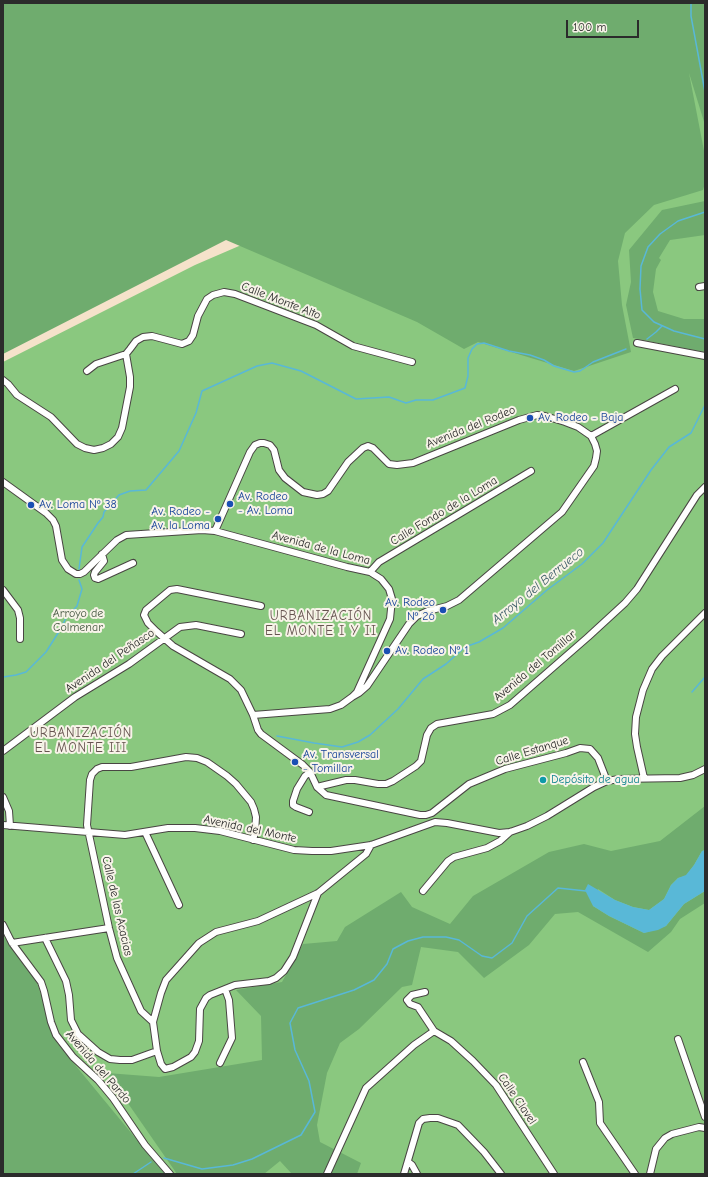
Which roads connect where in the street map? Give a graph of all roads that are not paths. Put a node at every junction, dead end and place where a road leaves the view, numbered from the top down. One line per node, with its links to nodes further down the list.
1 (637, 343): 3 (street)
2 (126, 354): 4 (street, Calle Monte Alto); 5 (street, Calle Monte Alto); 6 (street)
3 (705, 356)
4 (412, 362)
5 (87, 371)
6 (3, 380)
7 (675, 389): 8 (street)
8 (591, 436): 12 (street, Avenida del Rodeo); 22 (street)
9 (531, 471): 15 (street, Calle Fondo de la Loma)
10 (3, 482): 13 (street, Avenida de la Loma)
11 (705, 487): 31 (street, Avenida del Tomillar)
12 (215, 531): 13 (street, Avenida de la Loma); 15 (street, Avenida de la Loma)
13 (102, 554): 14 (street, Avenida de la Loma)
14 (133, 563)
15 (370, 572): 23 (street, Avenida de la Loma)
16 (3, 590): 21 (street)
17 (261, 606): 20 (street)
18 (705, 613): 29 (street)
19 (241, 634): 20 (street, Avenida del Peñasco)
20 (164, 638): 25 (street); 26 (street, Avenida del Peñasco)
21 (20, 639)
22 (371, 681): 23 (street); 24 (street)
23 (361, 682): 24 (street, Avenida de la Loma)
24 (352, 697): 25 (street, Avenida de la Loma)
25 (253, 715): 28 (street)
26 (3, 751)
27 (705, 769): 29 (street, Avenida del Monte)
28 (310, 772): 31 (street); 33 (street)
29 (644, 778): 30 (street, Avenida del Monte)
30 (607, 781): 34 (street, Calle Estanque); 39 (street, Avenida del Monte)
31 (317, 787): 34 (street)
32 (3, 797): 36 (street)
33 (309, 812)
34 (428, 817): 40 (street, Avenida del Monte); 43 (street, Avenida del Monte)
35 (3, 825): 36 (street, Avenida del Monte)
36 (10, 826): 37 (street, Avenida del Monte)
37 (88, 832): 38 (street, Avenida del Monte); 41 (street, Calle de las Acacias); 48 (street, Calle de las Acacias)
38 (145, 832): 41 (street, Avenida del Monte); 46 (street)
39 (510, 832): 40 (street, Avenida del Monte); 42 (street)
40 (499, 833): 42 (street)
41 (253, 840): 43 (street, Avenida del Monte)
42 (500, 841): 44 (street)
43 (371, 845): 45 (street)
44 (423, 891)
45 (318, 893): 51 (street); 53 (street)
46 (179, 905)
47 (3, 925): 50 (street, Avenida del Pardo)
48 (109, 928): 49 (street); 53 (street, Calle de las Acacias)
49 (45, 938): 50 (street); 56 (street)
50 (12, 943): 63 (street, Avenida del Pardo)
51 (225, 988): 56 (street); 58 (street)
52 (425, 992): 54 (street, Calle Clavel)
53 (153, 1022): 56 (street)
54 (434, 1031): 64 (street); 67 (street, Calle Clavel)
55 (678, 1038): 59 (street)
56 (157, 1052)
57 (583, 1062): 68 (street)
58 (220, 1063)
59 (705, 1117)
60 (705, 1128): 69 (street)
61 (408, 1162): 62 (street); 65 (street); 66 (street)
62 (406, 1173)
63 (170, 1174)
64 (327, 1174)
65 (416, 1174)
66 (501, 1174)
67 (554, 1174)
68 (635, 1174)
69 (650, 1174)

